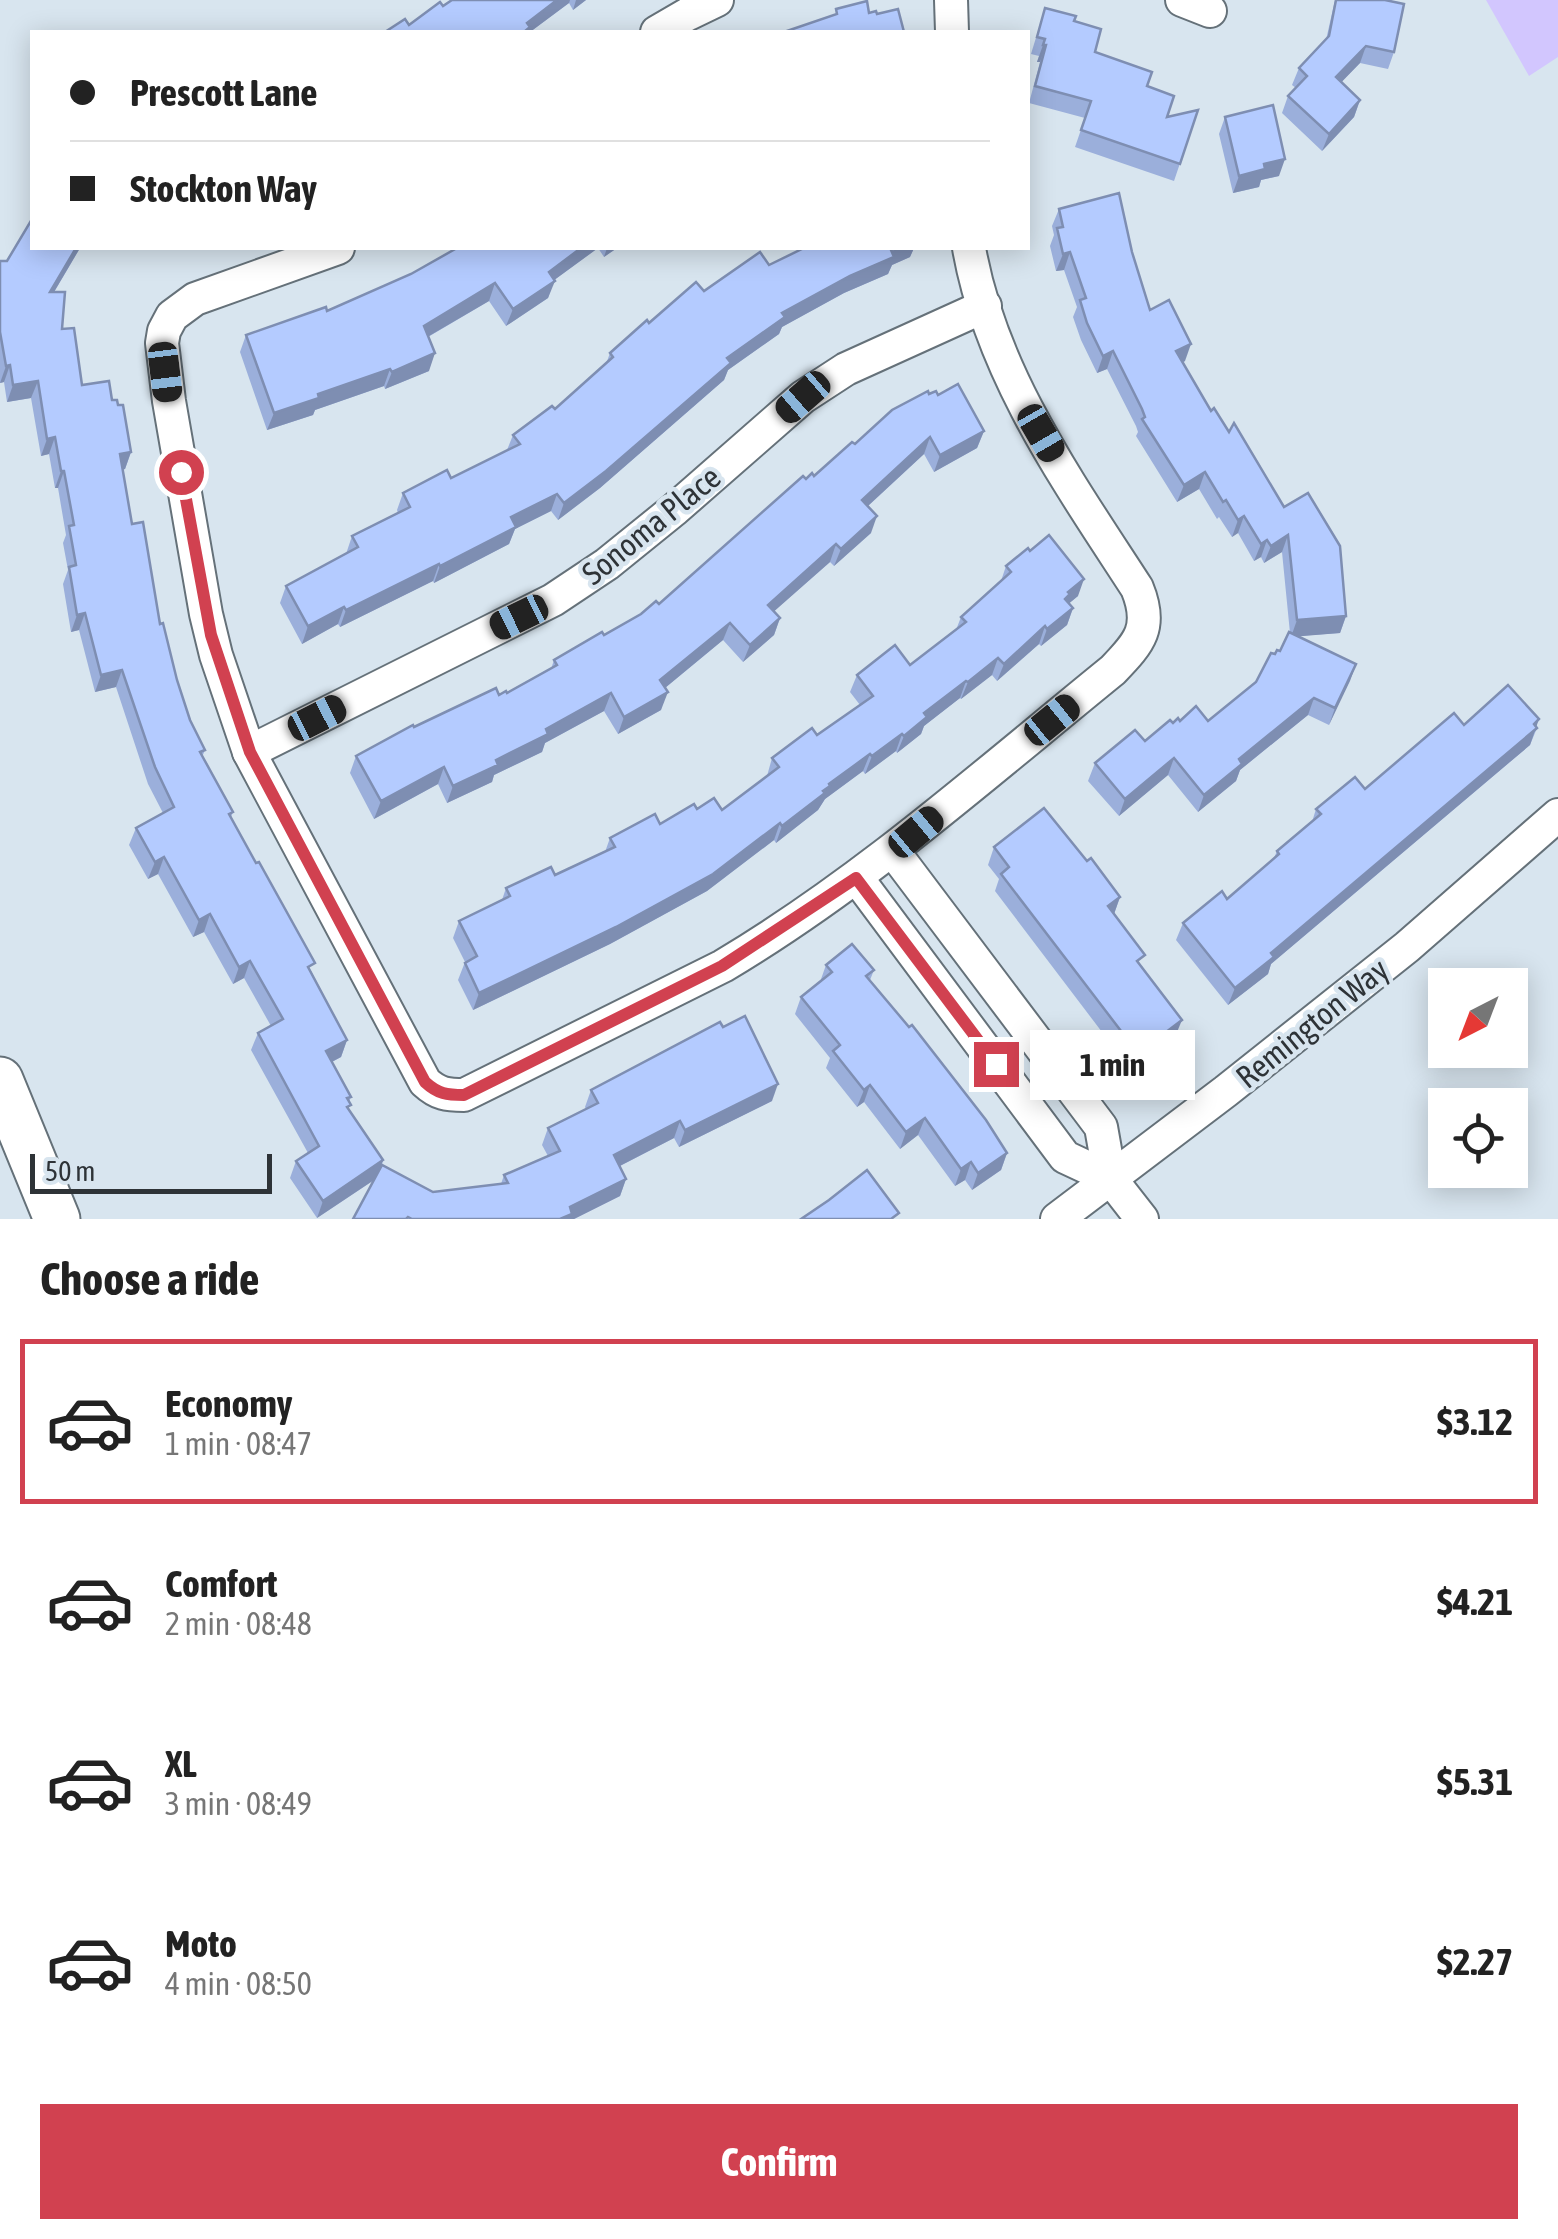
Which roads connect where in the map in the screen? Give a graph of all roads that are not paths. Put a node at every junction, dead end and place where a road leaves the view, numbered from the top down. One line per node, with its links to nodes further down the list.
1 (717, 0): 3 (street)
2 (951, 0): 4 (street)
3 (661, 30)
4 (952, 30)
5 (332, 250): 8 (street)
6 (971, 250): 7 (street)
7 (985, 306): 8 (street, Sonoma Place); 10 (street)
8 (250, 752): 11 (street)
9 (1558, 815): 13 (street, Remington Way)
10 (893, 851): 11 (street); 13 (street)
11 (856, 878): 13 (street)
12 (0, 1080): 14 (main road)
13 (1110, 1178): 15 (street, Remington Way); 16 (street)
14 (57, 1219)
15 (1056, 1219)
16 (1142, 1219)

